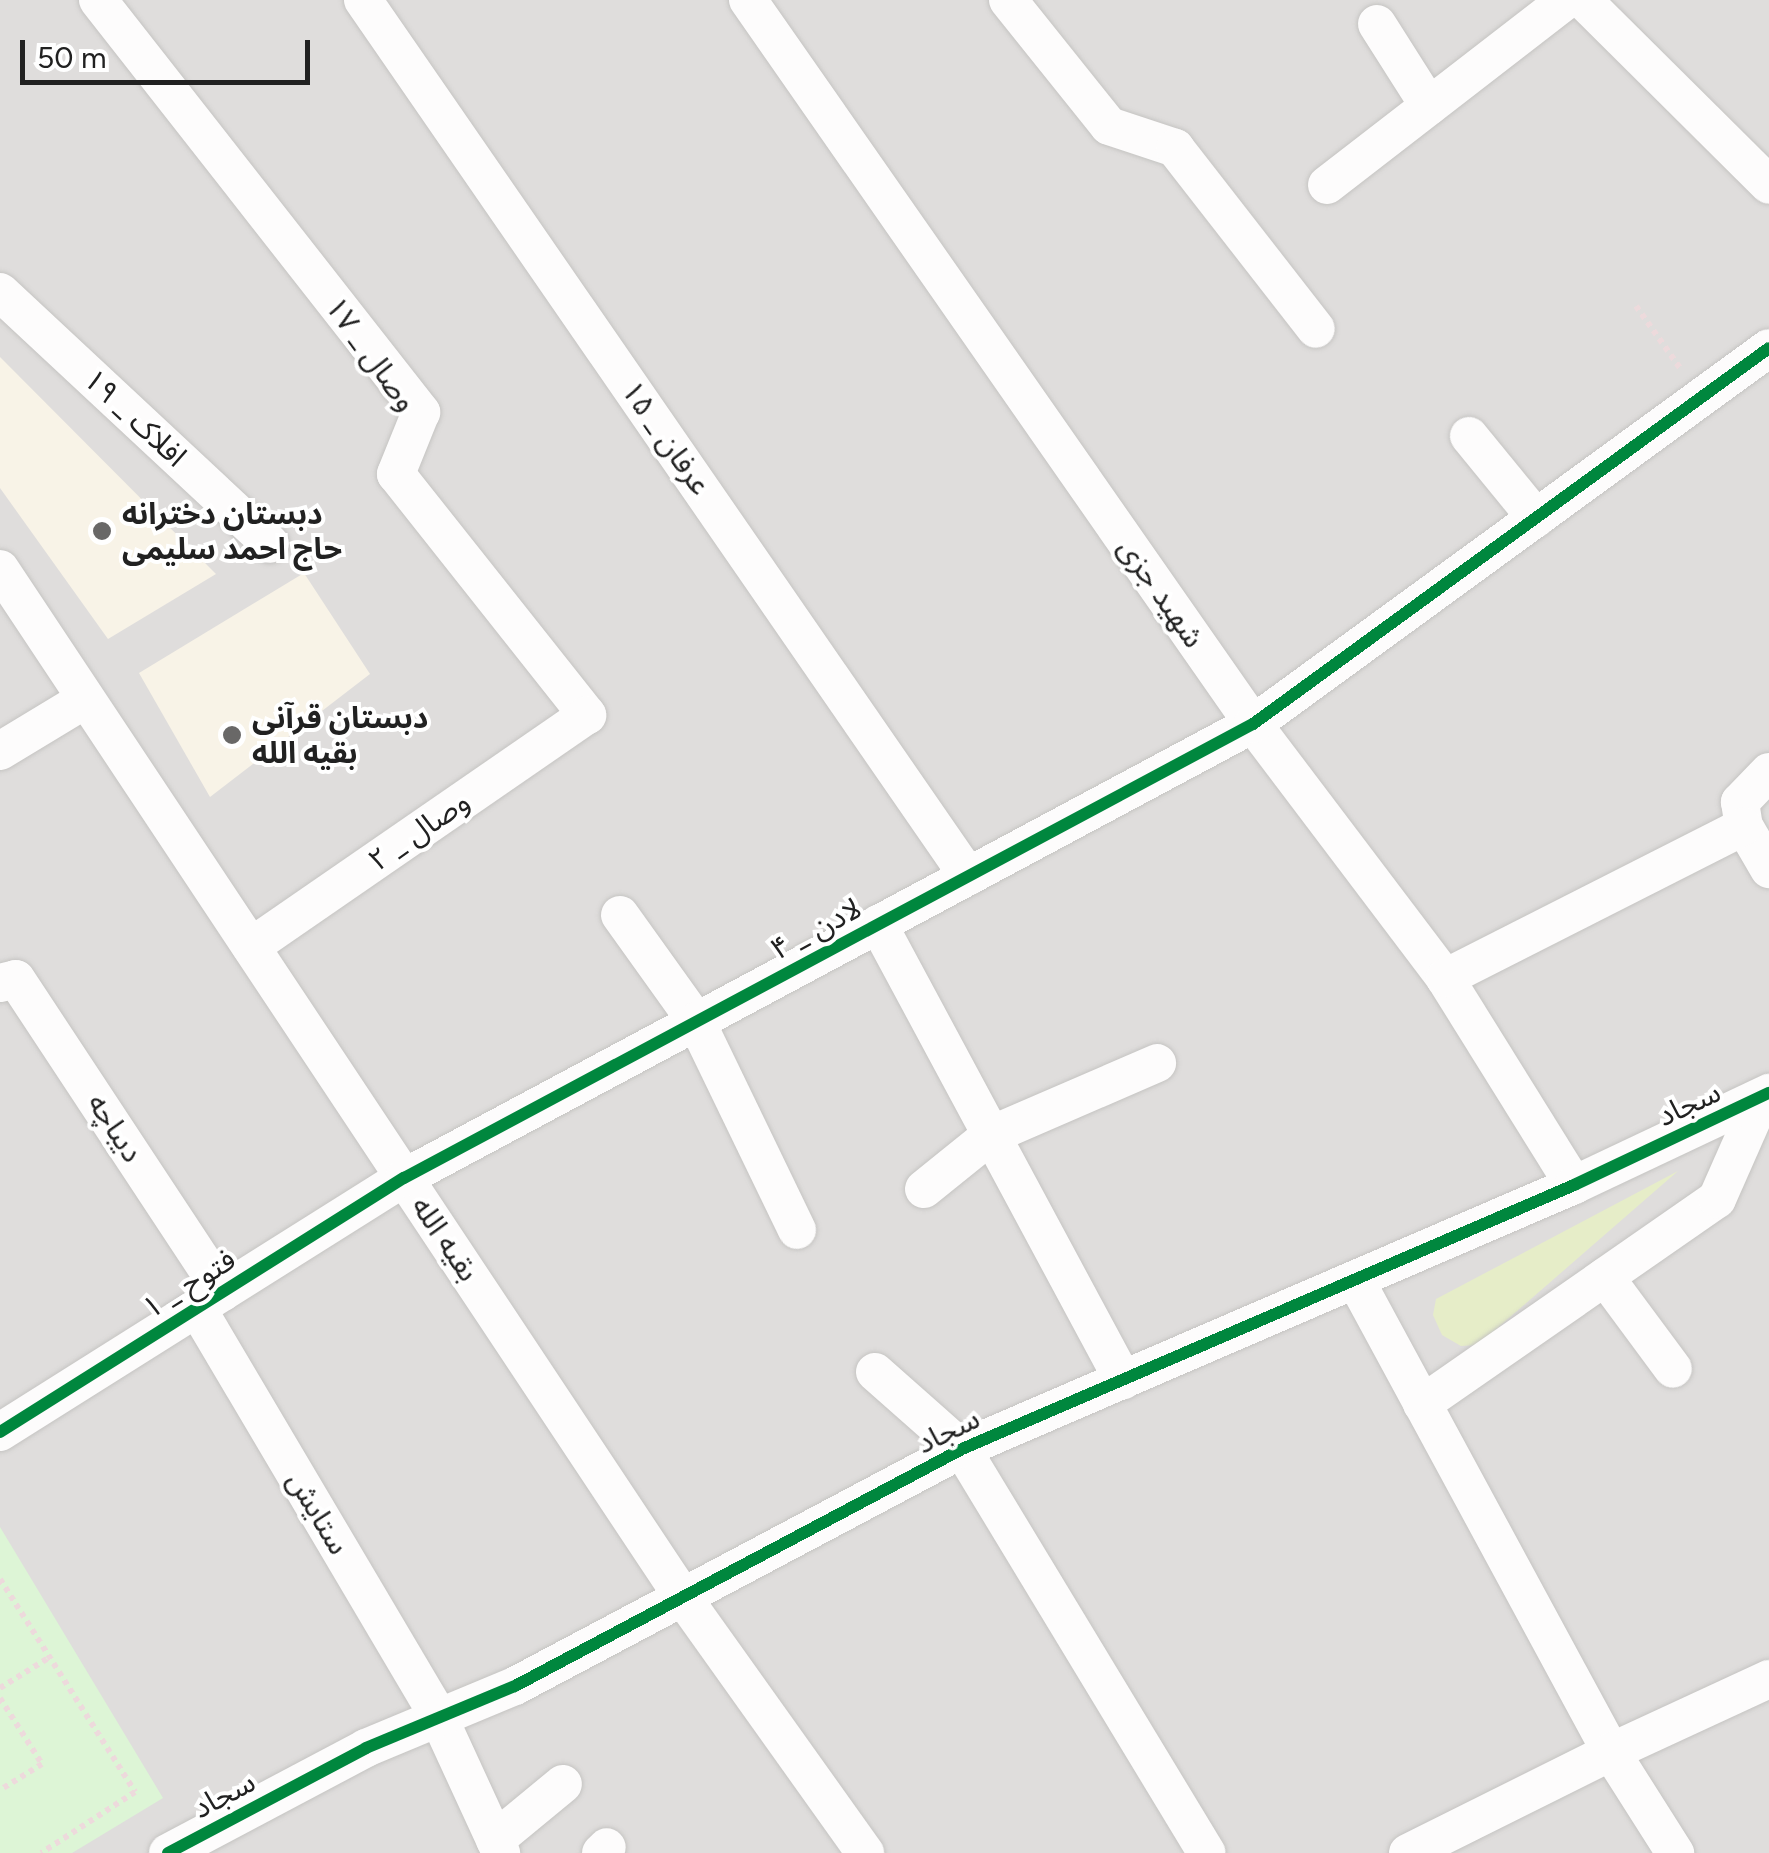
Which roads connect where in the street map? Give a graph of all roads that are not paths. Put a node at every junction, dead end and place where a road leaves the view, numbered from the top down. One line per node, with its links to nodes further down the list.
1 (98, 0): 19 (street, وصال _ ۱۷)
2 (363, 0): 25 (street, عرفان _ ۱۵)
3 (748, 0): 20 (street, شهید جزی)
4 (1008, 0): 12 (street)
5 (1566, 0): 8 (street)
6 (1583, 0): 10 (street)
7 (1376, 24): 8 (street)
8 (1428, 106): 9 (street)
9 (1327, 185)
10 (1769, 185)
11 (0, 292): 16 (street, افلاک _ ۱۹)
12 (1316, 329)
13 (1769, 348): 15 (street, لادن _ ۴)
14 (1469, 436): 15 (street)
15 (1536, 518): 20 (street, لادن _ ۴)
16 (270, 544)
17 (0, 569): 18 (street, بقیه الله)
18 (86, 698): 21 (street); 28 (street, بقیه الله)
19 (587, 715): 28 (street, وصال _ ۲)
20 (1253, 724): 25 (street, لادن _ ۴); 29 (street, شهید جزی)
21 (0, 751)
22 (1769, 772): 23 (street)
23 (1744, 826): 24 (street); 29 (street)
24 (1769, 869)
25 (968, 876): 27 (street, لادن _ ۴)
26 (620, 915): 31 (street)
27 (878, 924): 31 (street, لادن _ ۴); 34 (street)
28 (250, 947): 35 (street, بقیه الله)
29 (1445, 978): 36 (street, شهید جزی)
30 (0, 983): 41 (street, دیباچه)
31 (696, 1022): 35 (street, لادن _ ۴); 38 (street)
32 (1157, 1063): 34 (street)
33 (1767, 1100): 36 (street, سجاد); 39 (street)
34 (991, 1135): 37 (street); 44 (street)
35 (404, 1178): 41 (street, فتوح _ ۱); 48 (street, بقیه الله)
36 (1574, 1185): 40 (street, سجاد)
37 (924, 1188)
38 (797, 1230)
39 (1605, 1277): 42 (street); 45 (street)
40 (1356, 1281): 44 (street, سجاد); 45 (street)
41 (210, 1300): 46 (street, فتوح _ ۱); 50 (street, ستایش)
42 (1673, 1368)
43 (875, 1372): 47 (street)
44 (1123, 1380): 47 (street, سجاد)
45 (1422, 1404): 51 (street)
46 (0, 1432)
47 (962, 1450): 48 (street, سجاد); 57 (street)
48 (684, 1600): 50 (street, سجاد); 56 (street, بقیه الله)
49 (1769, 1679): 51 (street)
50 (439, 1718): 53 (street, سجاد); 54 (street, ستایش)
51 (1610, 1752): 58 (street); 59 (street)
52 (563, 1784): 54 (street)
53 (212, 1843): 55 (street, سجاد)
54 (498, 1846)
55 (168, 1853)
56 (865, 1853)
57 (1207, 1853)
58 (1408, 1853)
59 (1674, 1853)

